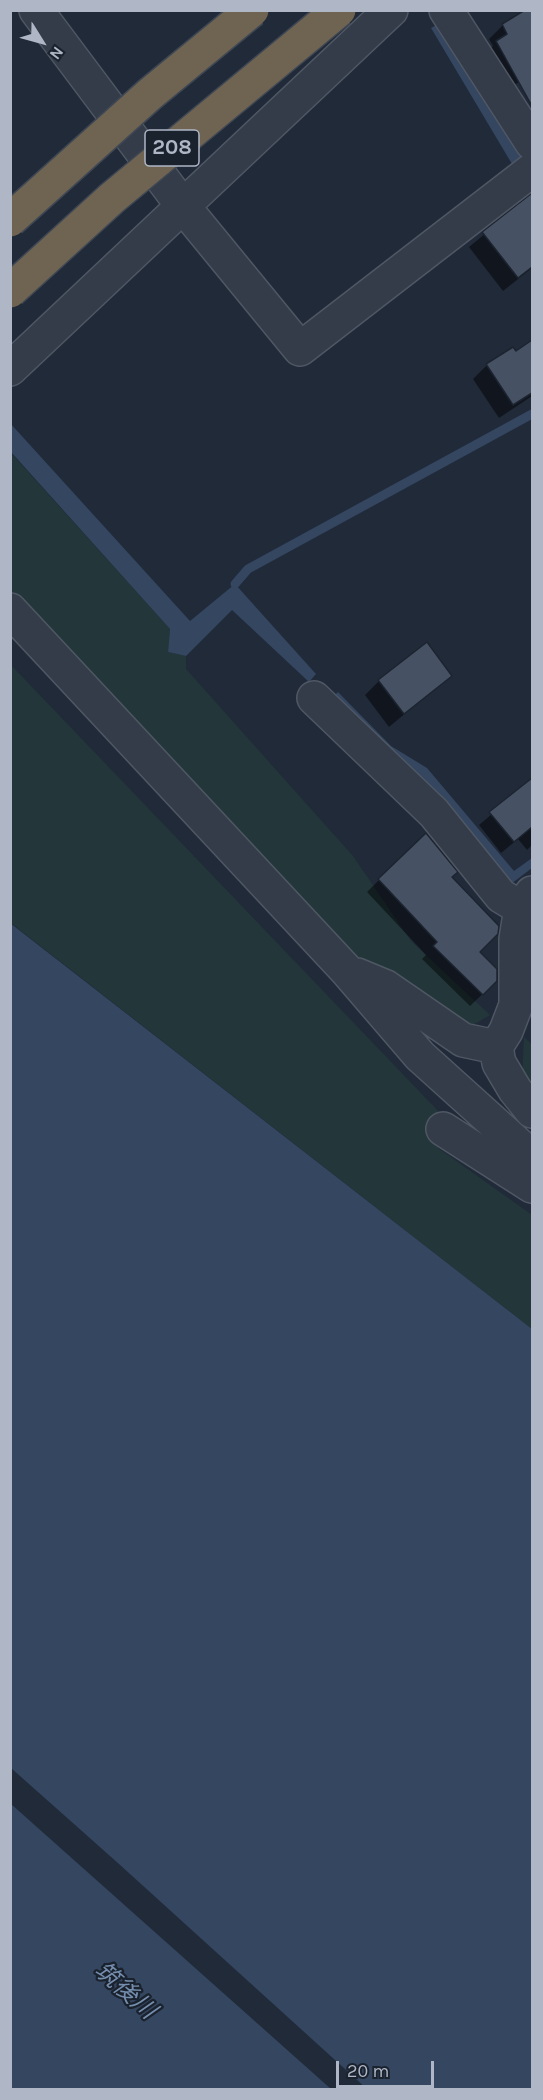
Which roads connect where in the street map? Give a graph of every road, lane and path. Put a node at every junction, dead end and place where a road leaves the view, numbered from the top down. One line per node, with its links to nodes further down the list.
1 (36, 10): 9 (street)
2 (252, 10): 10 (highway, 208, bridge)
3 (339, 10): 11 (highway, 208, bridge)
4 (391, 10): 9 (street)
5 (446, 10): 6 (street)
6 (523, 106): 7 (street)
7 (532, 143)
8 (532, 170): 9 (street)
9 (182, 205): 12 (street)
10 (10, 220)
11 (10, 291)
12 (10, 369)
13 (10, 610): 16 (street)
14 (314, 698): 15 (street)
15 (527, 901): 17 (street)
16 (347, 970): 17 (street); 20 (street)
17 (496, 1047): 18 (street)
18 (532, 1111)
19 (443, 1129): 21 (street)
20 (532, 1157)
21 (532, 1186)

